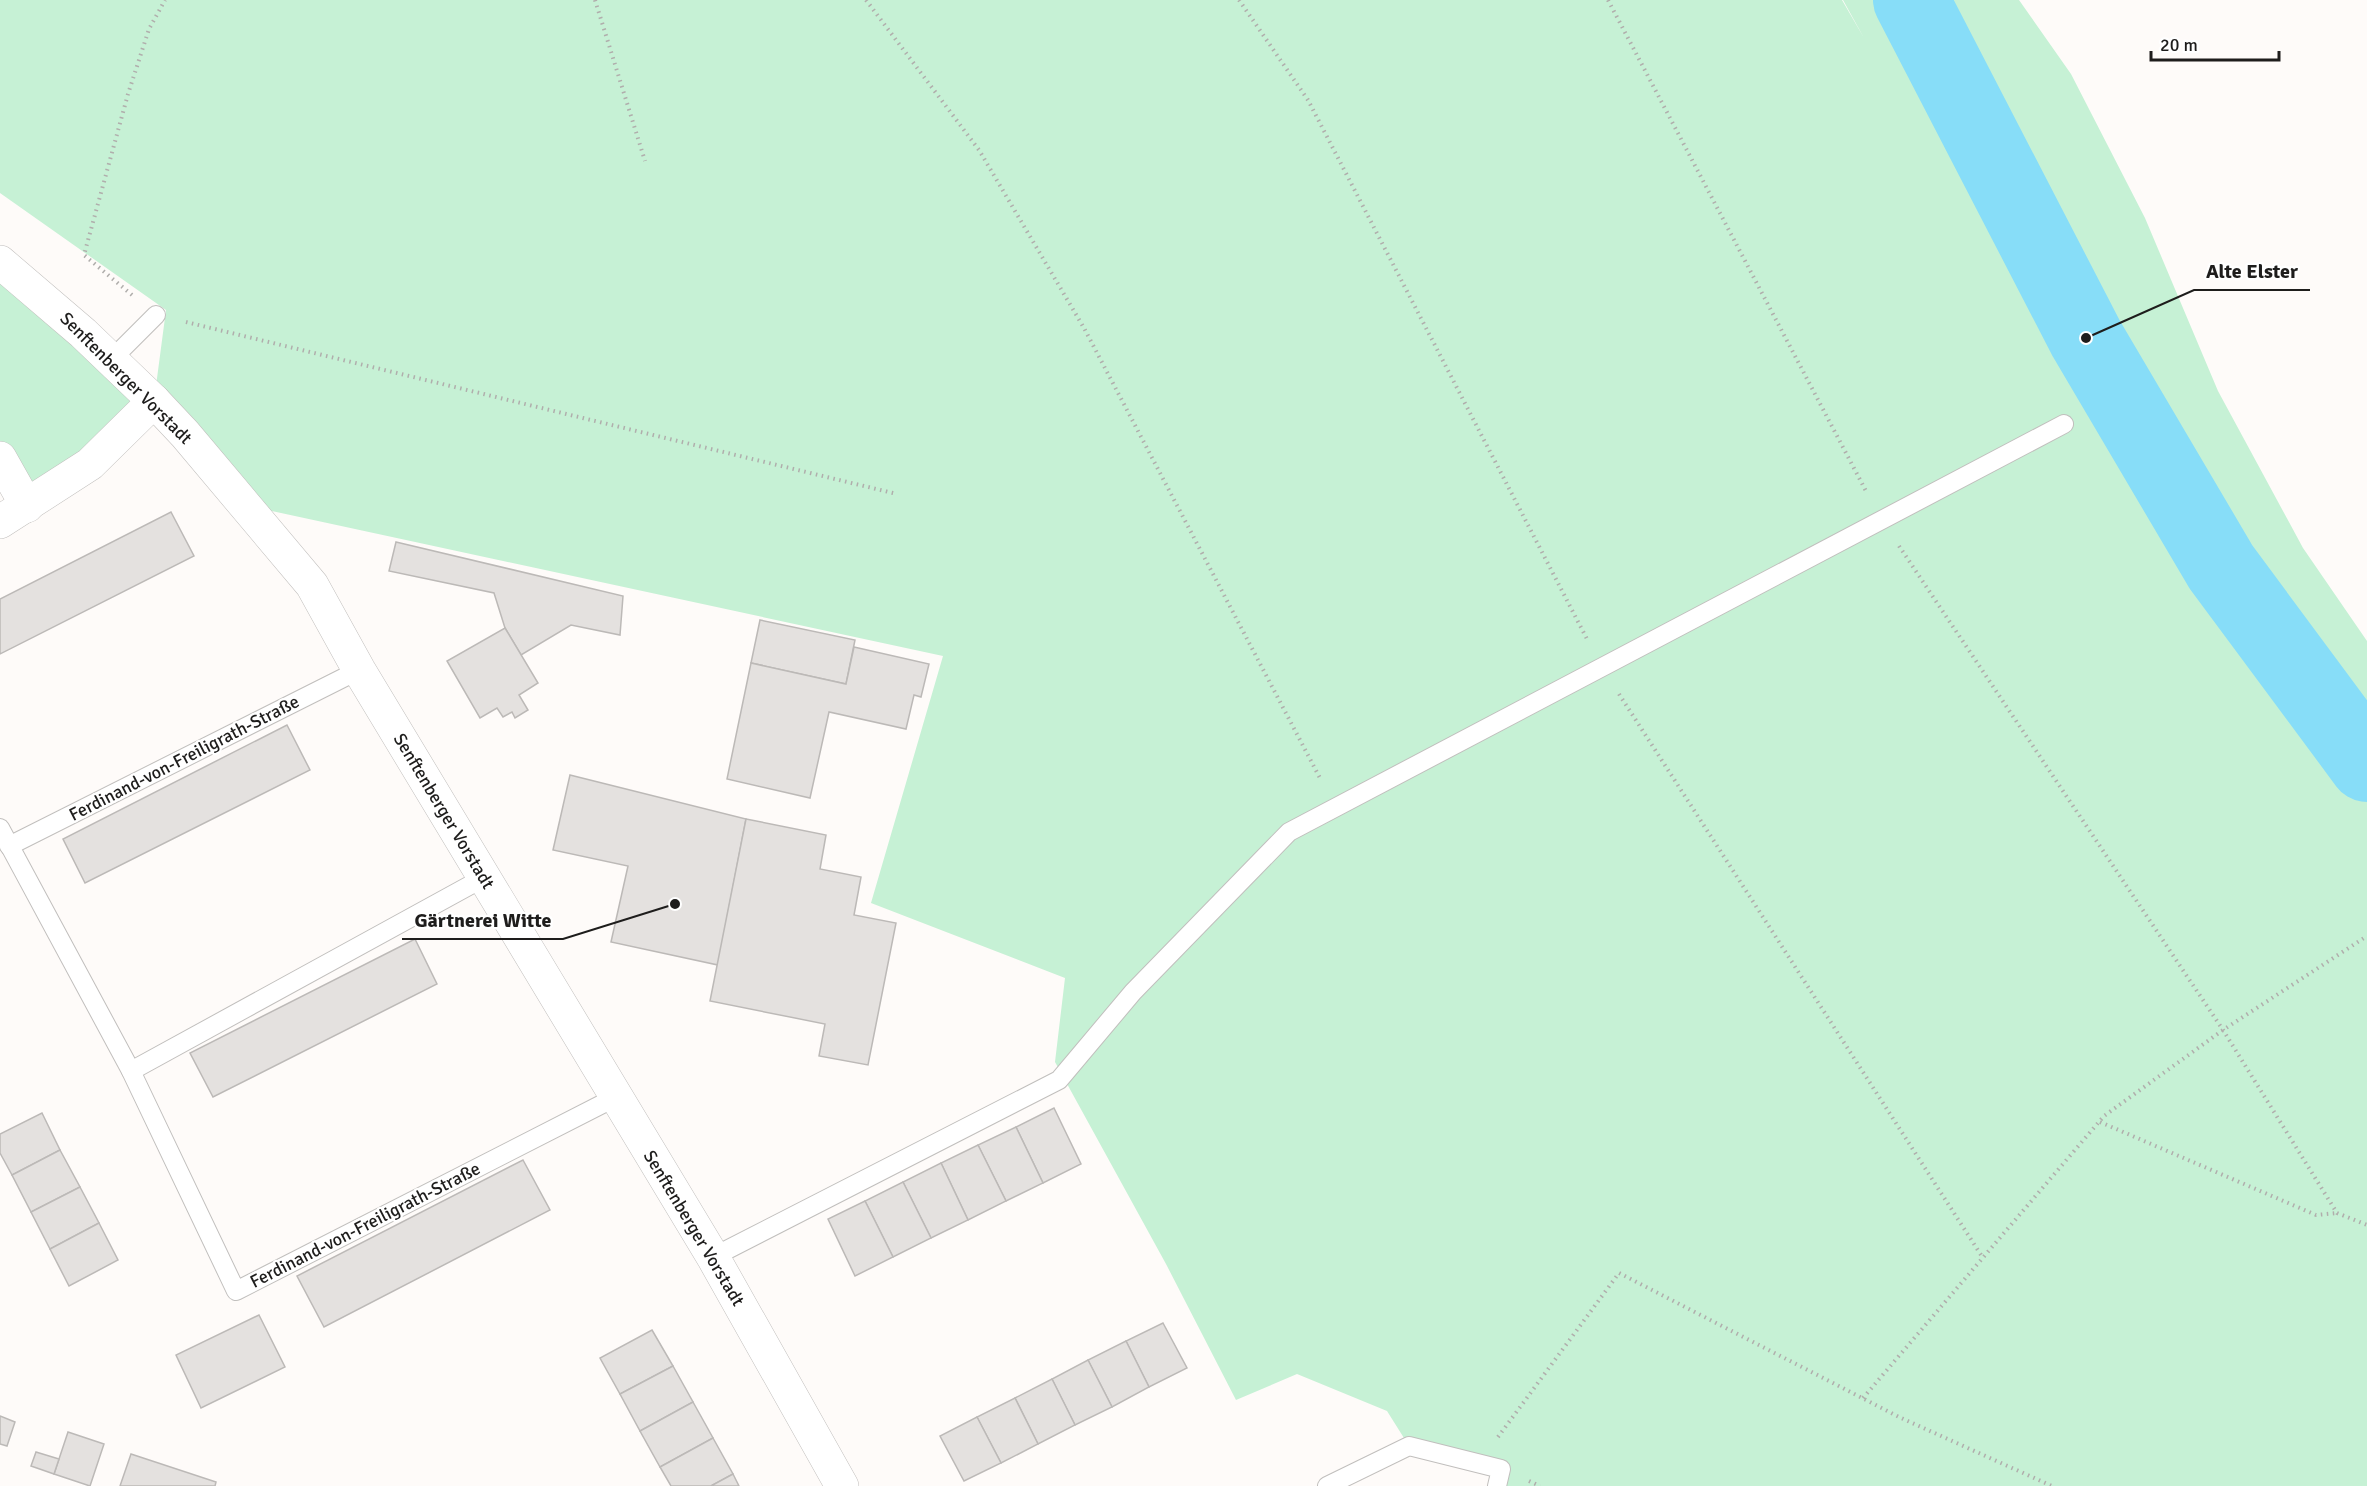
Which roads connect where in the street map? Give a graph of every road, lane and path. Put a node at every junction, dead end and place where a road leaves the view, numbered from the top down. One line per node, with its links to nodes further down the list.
1 (165, 0): 7 (path)
2 (594, 0): 5 (path)
3 (866, 0): 16 (path)
4 (1608, 0): 14 (path)
5 (645, 161)
6 (0, 261): 8 (street, Senftenberger Vorstadt)
7 (156, 315): 8 (lane); 12 (path)
8 (111, 360): 9 (street, Senftenberger Vorstadt)
9 (154, 401): 13 (street); 15 (street, Senftenberger Vorstadt)
10 (2064, 424): 14 (lane)
11 (0, 458): 13 (street)
12 (897, 494)
13 (14, 514)
14 (1881, 520): 16 (lane); 21 (path)
15 (359, 670): 18 (lane, Ferdinand-von-Freiligrath-Straße); 19 (street, Senftenberger Vorstadt)
16 (1336, 807): 27 (lane)
17 (0, 828): 18 (lane, Ferdinand-von-Freiligrath-Straße)
18 (9, 846): 22 (lane, Ferdinand-von-Freiligrath-Straße)
19 (485, 877): 22 (lane); 23 (street, Senftenberger Vorstadt)
20 (2367, 936): 21 (path)
21 (2223, 1030): 24 (path); 25 (path)
22 (131, 1071): 23 (lane, Ferdinand-von-Freiligrath-Straße)
23 (616, 1097): 27 (street, Senftenberger Vorstadt)
24 (2100, 1122): 25 (path); 28 (path)
25 (2337, 1213): 26 (path)
26 (2367, 1225)
27 (712, 1257): 30 (street, Senftenberger Vorstadt)
28 (1863, 1398): 29 (path); 33 (path)
29 (1484, 1464): 31 (lane); 32 (lane)
30 (842, 1486)
31 (1327, 1486)
32 (1497, 1486)
33 (2052, 1486)

